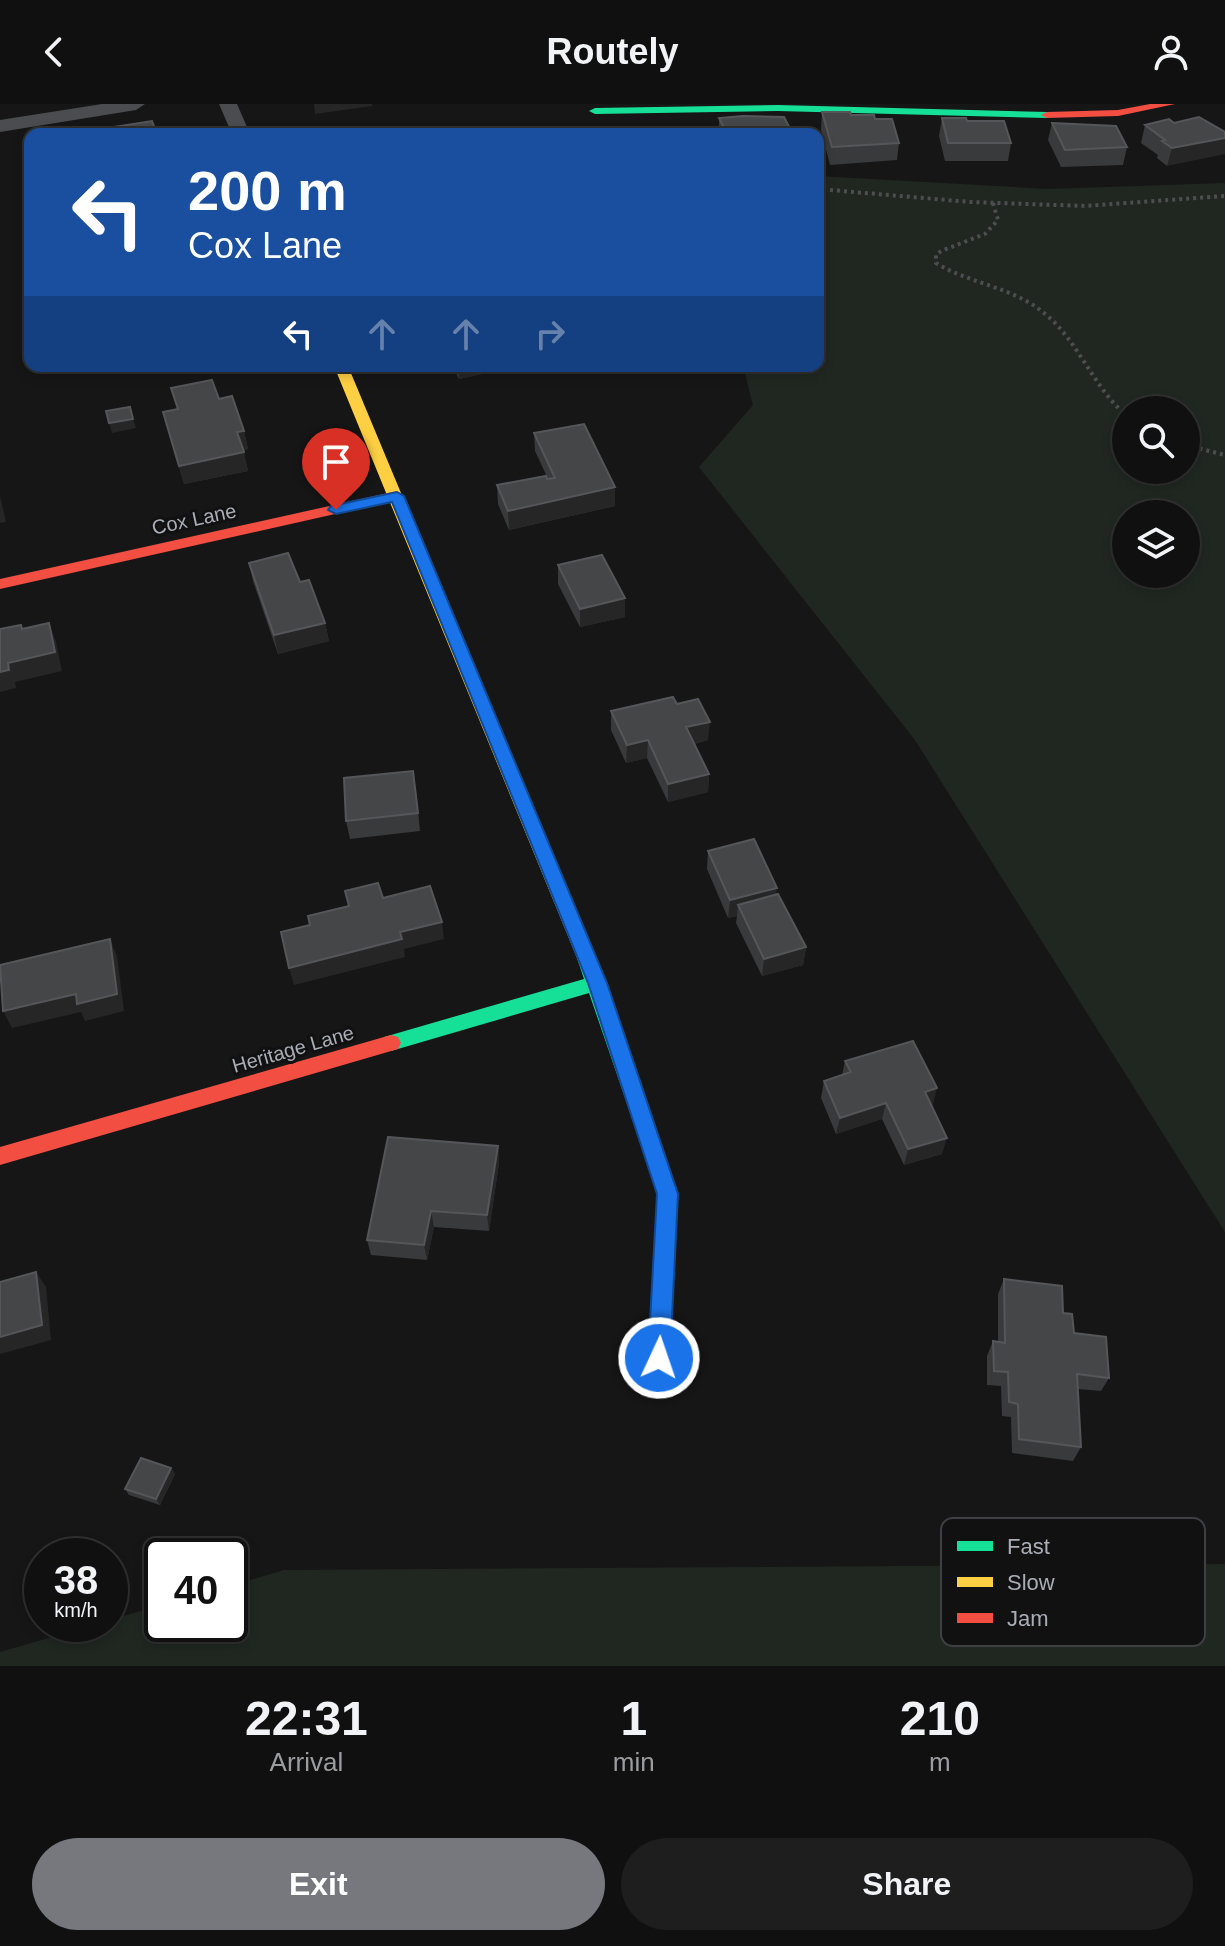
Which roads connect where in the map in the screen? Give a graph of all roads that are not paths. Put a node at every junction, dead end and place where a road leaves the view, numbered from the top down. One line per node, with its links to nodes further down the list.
1 (136, 104): 5 (street)
2 (228, 104): 6 (street)
3 (1169, 104): 4 (street)
4 (595, 111)
5 (0, 126)
6 (238, 128)
7 (344, 372): 8 (street)
8 (397, 496): 9 (street, Cox Lane); 10 (street)
9 (0, 584)
10 (597, 983): 11 (street, Heritage Lane); 12 (street)
11 (0, 1156)
12 (659, 1358)

